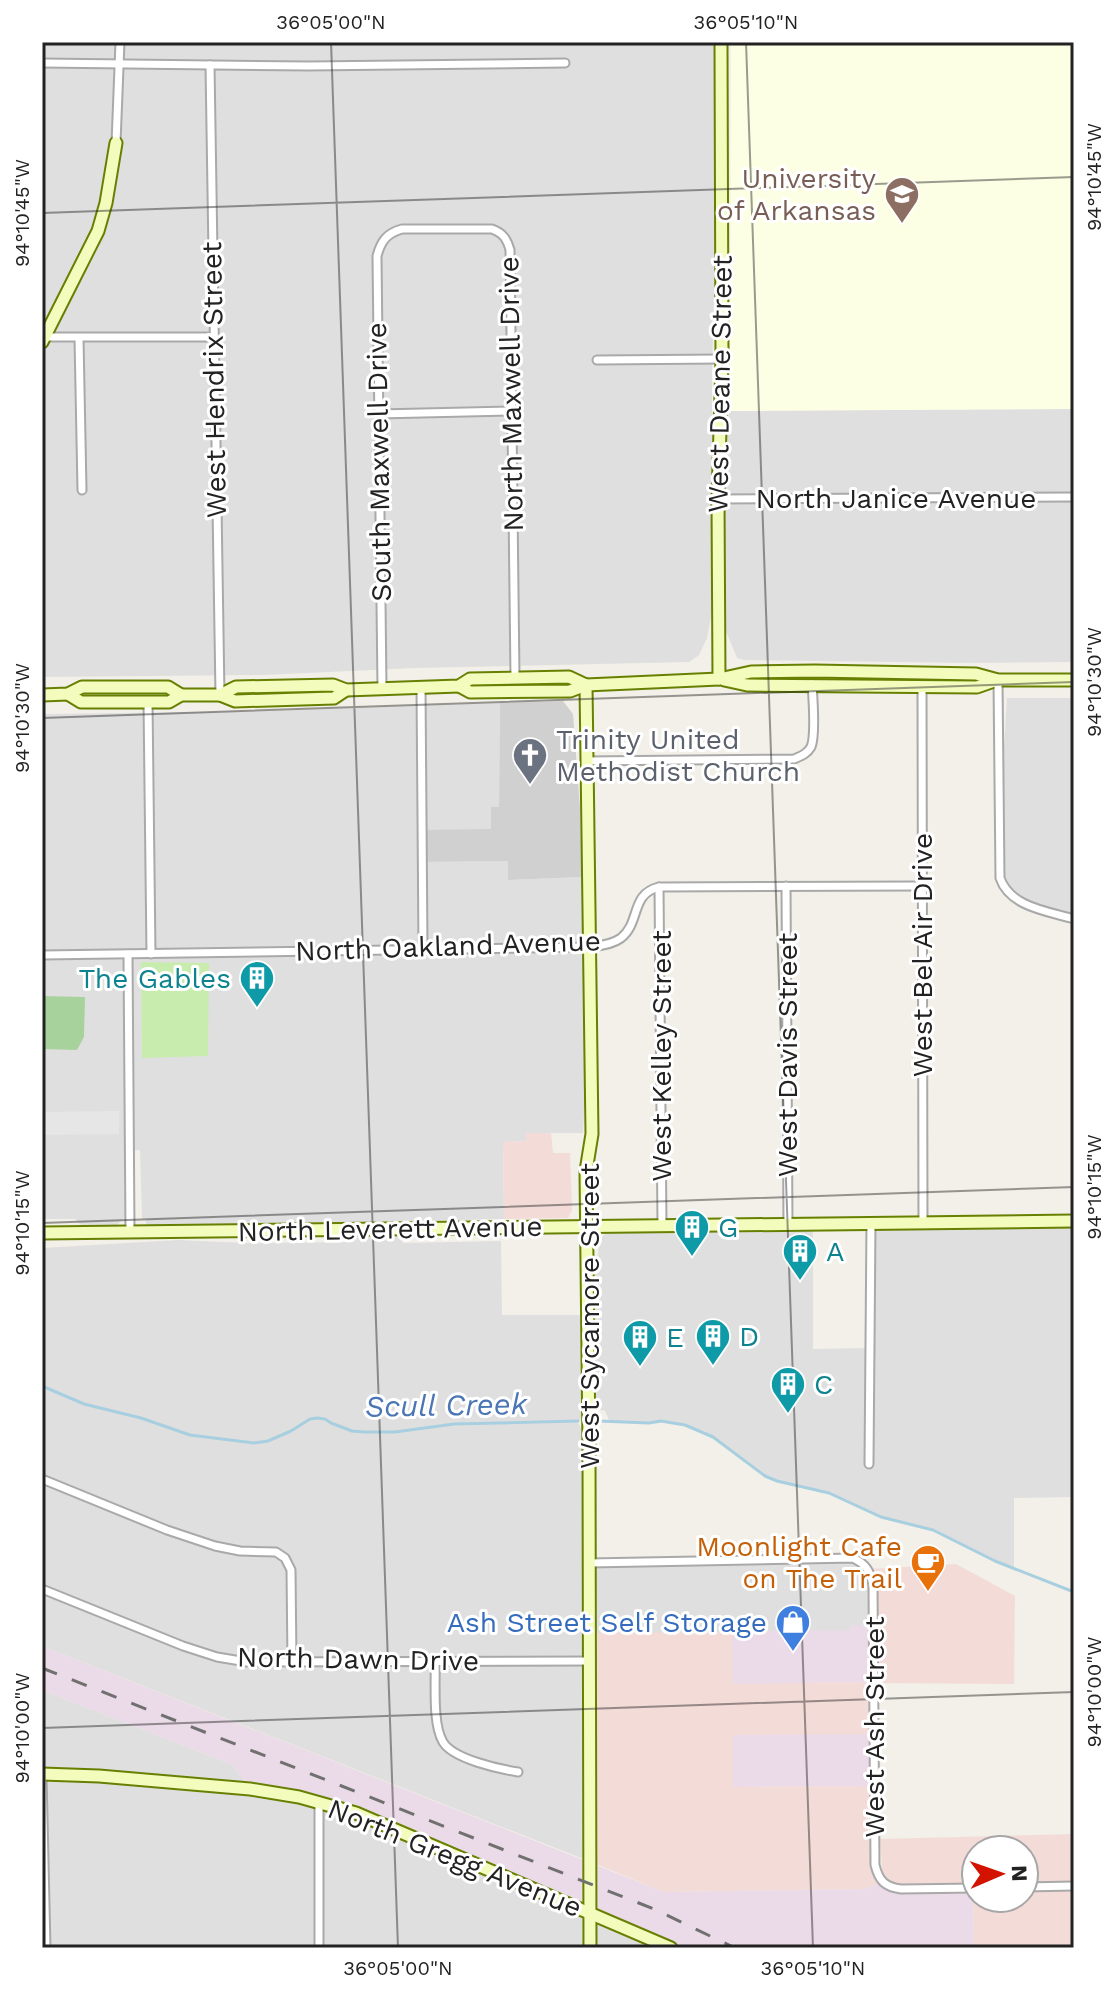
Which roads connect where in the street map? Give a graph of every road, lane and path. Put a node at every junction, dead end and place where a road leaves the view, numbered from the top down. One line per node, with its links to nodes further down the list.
1 (120, 42): 5 (street)
2 (721, 42): 12 (street, West Deane Street)
3 (42, 63): 5 (street)
4 (565, 63): 6 (street)
5 (120, 65): 6 (street); 7 (street)
6 (210, 65): 9 (street, West Hendrix Street)
7 (116, 143): 11 (street)
8 (384, 238): 14 (street, North Maxwell Drive); 15 (street, South Maxwell Drive)
9 (213, 337): 10 (street); 32 (street, West Hendrix Street)
10 (79, 338): 11 (street); 16 (street)
11 (43, 340)
12 (722, 359): 13 (street); 18 (street, West Deane Street)
13 (597, 360)
14 (511, 411): 15 (street); 19 (street, North Maxwell Drive)
15 (378, 414): 28 (street, South Maxwell Drive)
16 (82, 490)
17 (1074, 497): 18 (street, North Janice Avenue)
18 (718, 499): 20 (street, West Deane Street)
19 (515, 678): 24 (street); 25 (street)
20 (719, 679): 21 (street); 23 (street); 24 (street)
21 (998, 680): 22 (street); 26 (street); 38 (street)
22 (1074, 680)
23 (812, 684): 26 (street); 34 (street)
24 (586, 685): 25 (street); 34 (street, West Sycamore Street)
25 (459, 686): 27 (street)
26 (922, 686): 36 (street, West Bel Air Drive)
27 (421, 687): 28 (street); 40 (street)
28 (382, 688): 32 (street)
29 (68, 694): 30 (street); 31 (street); 33 (street)
30 (42, 695)
31 (181, 695): 32 (street); 33 (street)
32 (220, 695)
33 (148, 702): 42 (street)
34 (587, 761): 39 (street, West Sycamore Street)
35 (786, 886): 36 (street); 37 (street); 47 (street, West Davis Street)
36 (921, 886): 46 (street, West Bel Air Drive)
37 (659, 887): 39 (street, North Oakland Avenue); 48 (street, West Kelley Street)
38 (1074, 919)
39 (590, 947): 40 (street, North Oakland Avenue); 49 (street, West Sycamore Street)
40 (423, 949): 42 (street, North Oakland Avenue)
41 (128, 954): 42 (street, North Oakland Avenue); 43 (street, North Oakland Avenue); 50 (street)
42 (151, 954)
43 (42, 955)
44 (1074, 1221): 46 (street, North Leverett Avenue)
45 (871, 1223): 46 (street, North Leverett Avenue); 47 (street, North Leverett Avenue); 52 (street)
46 (923, 1223)
47 (788, 1224): 48 (street, North Leverett Avenue)
48 (662, 1226): 49 (street, North Leverett Avenue)
49 (587, 1227): 50 (street, North Leverett Avenue); 54 (street, West Sycamore Street)
50 (130, 1232): 51 (street, North Leverett Avenue)
51 (42, 1233)
52 (869, 1464)
53 (42, 1479): 58 (street)
54 (589, 1563): 57 (street, West Sycamore Street); 64 (street, West Ash Street)
55 (42, 1589): 58 (street, North Dawn Drive)
56 (435, 1661): 57 (street, North Dawn Drive); 58 (street, North Dawn Drive); 59 (street)
57 (590, 1661): 65 (street, West Sycamore Street)
58 (292, 1662)
59 (518, 1772)
60 (42, 1774): 61 (street, North Gregg Avenue); 66 (street)
61 (319, 1802): 65 (street, North Gregg Avenue); 67 (street)
62 (1074, 1886): 63 (street)
63 (1040, 1887)
64 (960, 1888)
65 (591, 1914): 68 (street, West Sycamore Street); 69 (street, North Gregg Avenue)
66 (46, 1948)
67 (319, 1948)
68 (590, 1948)
69 (671, 1948)

